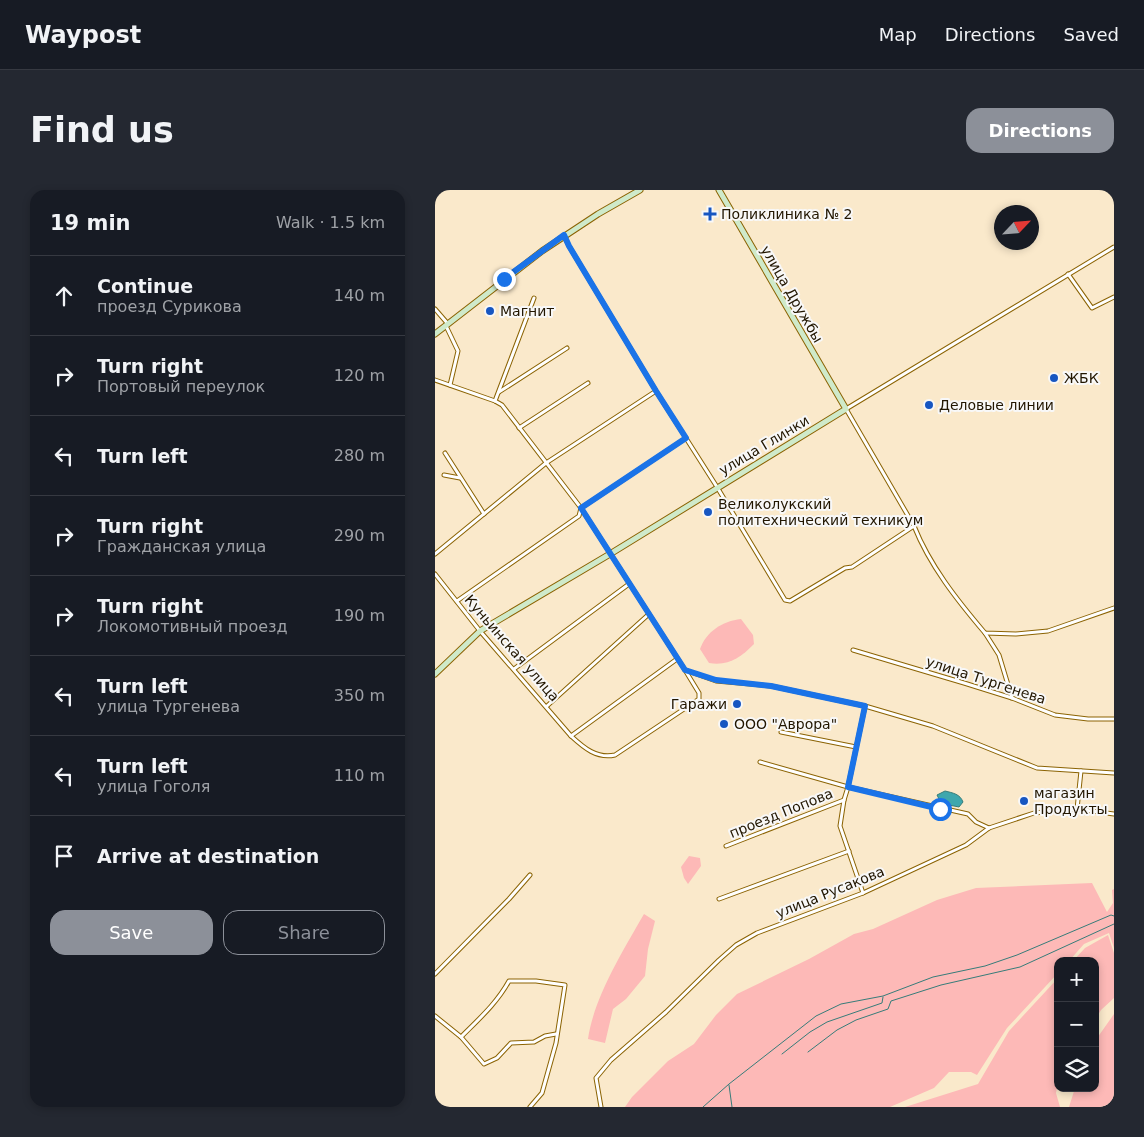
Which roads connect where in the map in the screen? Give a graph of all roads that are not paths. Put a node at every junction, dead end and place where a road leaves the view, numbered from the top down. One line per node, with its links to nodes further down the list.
1 (641, 190): 3 (street)
2 (719, 190): 18 (street, улица Дружбы)
3 (564, 235): 9 (street); 15 (street)
4 (1114, 247): 5 (street, улица Глинки)
5 (1068, 274): 6 (street); 18 (street, улица Глинки)
6 (1114, 297)
7 (535, 298): 16 (street)
8 (435, 309): 9 (street)
9 (447, 325): 10 (street); 14 (street)
10 (437, 332)
11 (567, 348): 16 (street)
12 (435, 380): 14 (street)
13 (588, 383): 19 (street)
14 (449, 385): 17 (street)
15 (656, 391): 20 (street); 22 (street)
16 (499, 392): 17 (street)
17 (495, 401): 19 (street)
18 (846, 409): 25 (street, улица Глинки); 28 (street)
19 (519, 428): 22 (street)
20 (686, 438): 25 (street); 26 (street)
21 (445, 453): 24 (street)
22 (546, 463): 26 (street); 27 (street)
23 (444, 475): 24 (street)
24 (460, 478): 27 (street)
25 (717, 487): 28 (street); 30 (street, улица Глинки)
26 (581, 508): 30 (street); 33 (street)
27 (484, 514): 29 (street)
28 (914, 526): 37 (street)
29 (435, 554)
30 (610, 554): 32 (street); 36 (street, улица Глинки)
31 (435, 574): 33 (street, Куньинская улица)
32 (629, 584): 35 (street); 40 (street)
33 (457, 602): 36 (street, Куньинская улица)
34 (1114, 608): 37 (street)
35 (649, 614): 39 (street); 44 (street)
36 (480, 631): 40 (street, Куньинская улица); 42 (street, улица Глинки)
37 (985, 633): 43 (street)
38 (853, 650): 43 (street, улица Тургенева)
39 (677, 659): 41 (street); 48 (street)
40 (514, 669): 44 (street, Куньинская улица)
41 (685, 670): 45 (street); 48 (street, Куньинская улица)
42 (435, 674)
43 (1012, 698): 46 (street, улица Тургенева)
44 (547, 706): 48 (street, Куньинская улица)
45 (865, 706): 49 (street); 51 (street)
46 (1114, 719)
47 (781, 732): 49 (street)
48 (571, 736)
49 (857, 747): 53 (street)
50 (761, 762): 53 (street, проезд Попова)
51 (1081, 771): 52 (street); 55 (street)
52 (1114, 773)
53 (848, 787): 54 (street); 57 (street, проезд Попова)
54 (844, 800): 58 (street, проезд Попова); 59 (street)
55 (1077, 809): 56 (street, улица Русакова); 57 (street, улица Русакова)
56 (1114, 814)
57 (989, 828): 61 (street, улица Русакова)
58 (726, 846)
59 (849, 851): 61 (street); 62 (street)
60 (530, 875): 63 (street)
61 (863, 893): 68 (street, улица Русакова)
62 (719, 899)
63 (435, 974)
64 (435, 1016): 66 (street)
65 (556, 1034): 66 (street); 66 (street); 67 (street)
66 (461, 1037)
67 (530, 1107)
68 (601, 1107)

